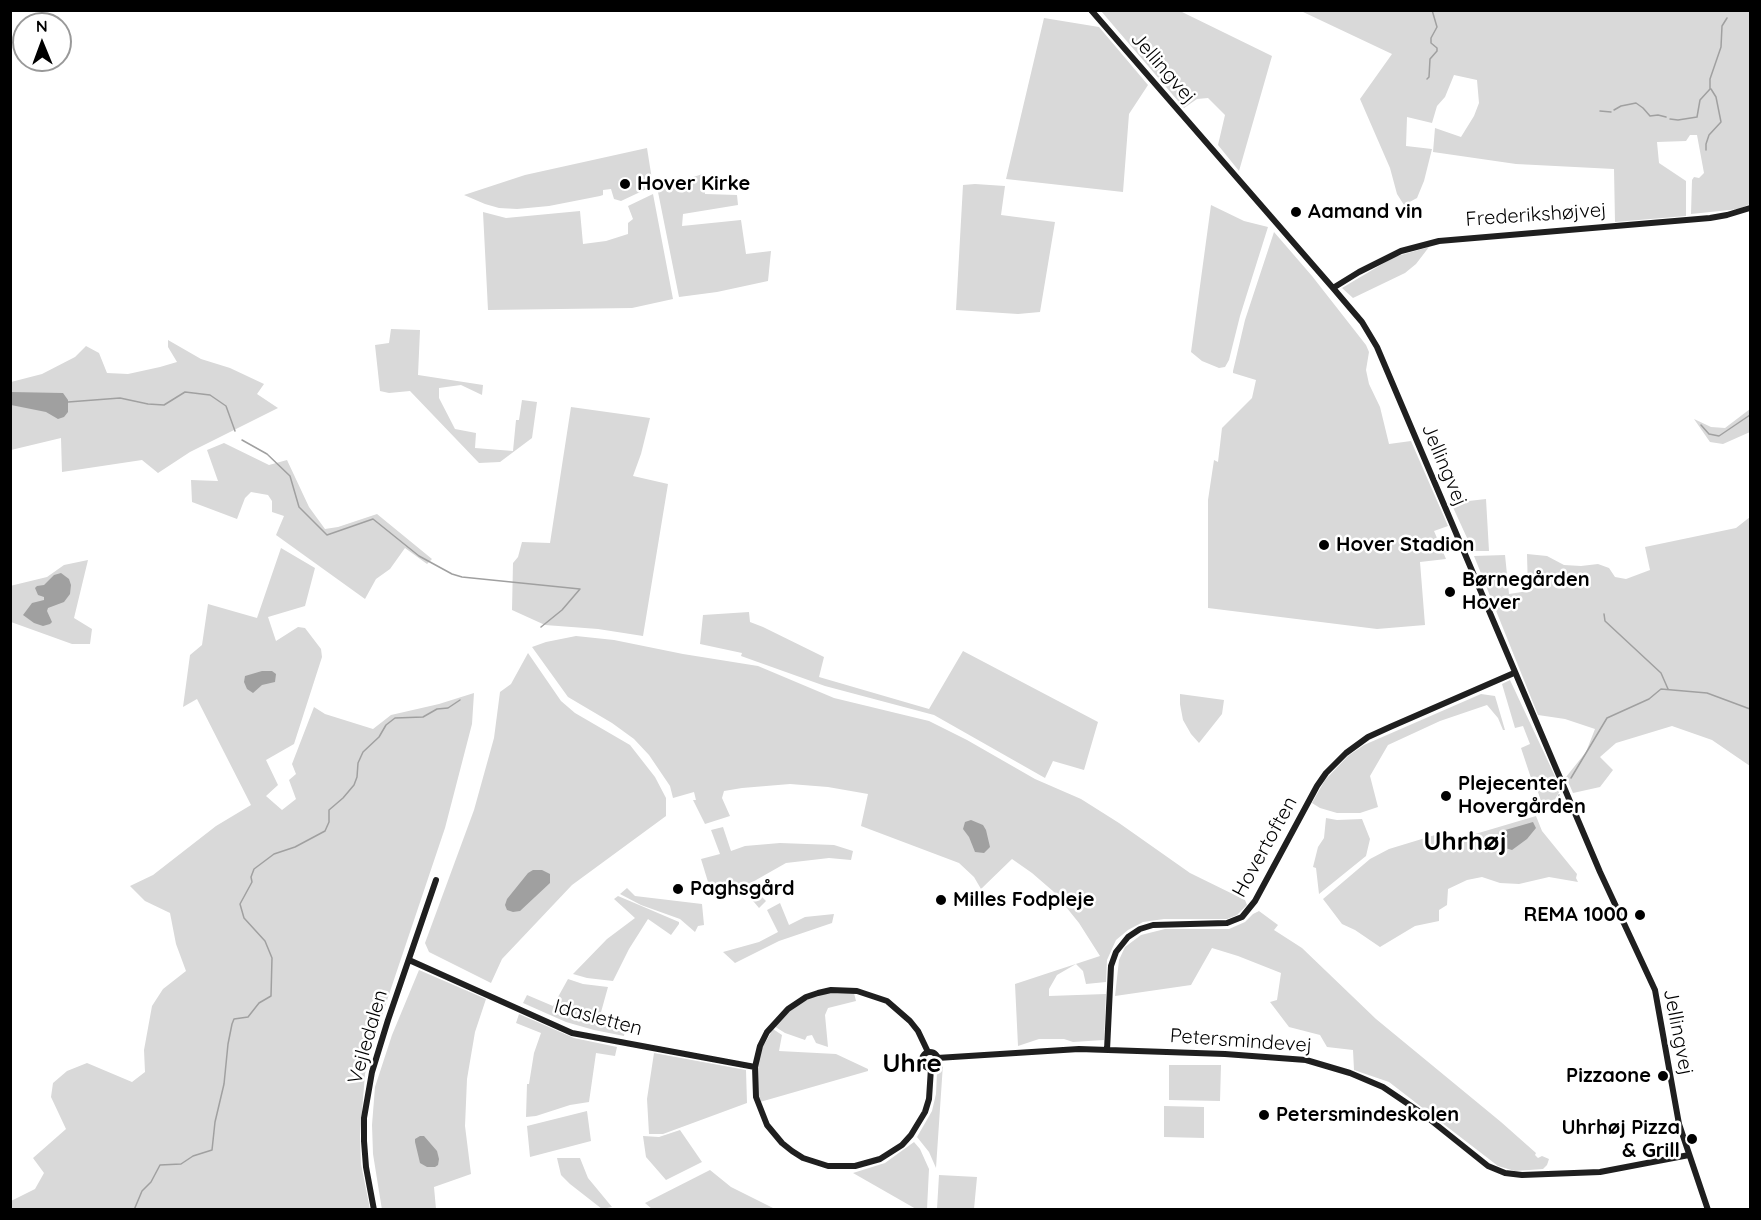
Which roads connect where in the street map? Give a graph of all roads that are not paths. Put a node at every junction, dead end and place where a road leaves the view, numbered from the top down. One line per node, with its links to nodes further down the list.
1 (1091, 10): 3 (street, Jellingvej)
2 (1750, 208): 3 (street, Frederikshøjvej)
3 (1333, 288): 4 (street, Jellingvej)
4 (1514, 673): 7 (street, Hovertoften); 12 (street, Jellingvej)
5 (436, 880): 6 (street, Vejledalen)
6 (409, 960): 10 (street, Idasletten); 13 (street, Vejledalen)
7 (1107, 1050): 9 (street, Petersmindevej); 12 (street, Petersmindevej)
8 (928, 1052): 9 (street); 10 (street); 11 (street)
9 (938, 1058): 11 (street)
10 (755, 1067): 11 (street)
11 (932, 1068)
12 (1689, 1155): 14 (street, Jellingvej)
13 (374, 1209)
14 (1708, 1209)

